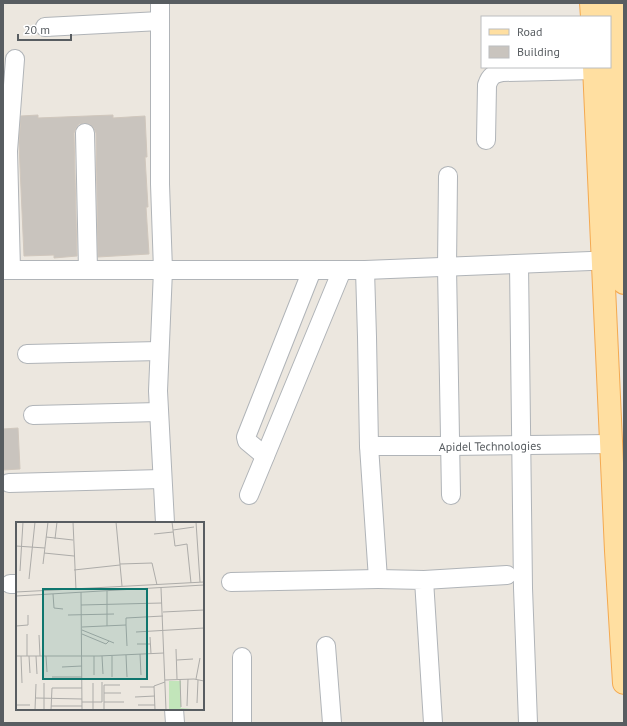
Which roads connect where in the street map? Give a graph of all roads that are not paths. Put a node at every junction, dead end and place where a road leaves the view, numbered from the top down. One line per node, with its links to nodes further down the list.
1 (160, 3): 5 (street)
2 (591, 3): 4 (main road)
3 (613, 3): 12 (main road)
4 (592, 16)
5 (160, 21): 6 (street); 18 (street)
6 (45, 27)
7 (15, 59): 16 (street)
8 (594, 68): 10 (street); 13 (main road)
9 (85, 133): 17 (street)
10 (486, 140)
11 (448, 176): 15 (street)
12 (623, 226): 13 (main road)
13 (612, 260): 14 (street); 22 (main road); 27 (main road)
14 (519, 264): 15 (street); 28 (street)
15 (447, 267): 21 (street); 30 (street)
16 (7, 270): 17 (street)
17 (88, 270): 18 (street)
18 (163, 270): 19 (street); 23 (street)
19 (312, 270): 20 (street); 31 (street)
20 (342, 270): 21 (street); 31 (street)
21 (364, 270): 29 (street)
22 (624, 283)
23 (159, 351): 24 (street); 25 (street)
24 (27, 354)
25 (159, 412): 26 (street); 32 (street)
26 (33, 415)
27 (611, 444): 28 (street, Apidel Technologies); 37 (main road)
28 (521, 445): 30 (street, Apidel Technologies); 50 (street)
29 (369, 446): 30 (street, Apidel Technologies); 39 (street)
30 (450, 446): 35 (street)
31 (265, 456): 34 (street)
32 (162, 479): 33 (street); 36 (street)
33 (9, 483)
34 (249, 495)
35 (451, 495)
36 (165, 522)
37 (620, 551): 44 (main road)
38 (507, 575): 40 (street)
39 (378, 579): 40 (street); 41 (street)
40 (424, 580): 49 (street)
41 (231, 582)
42 (326, 646): 48 (street)
43 (242, 657): 47 (street)
44 (624, 683)
45 (174, 710): 46 (street)
46 (175, 723)
47 (242, 723)
48 (332, 723)
49 (433, 723)
50 (528, 723)

